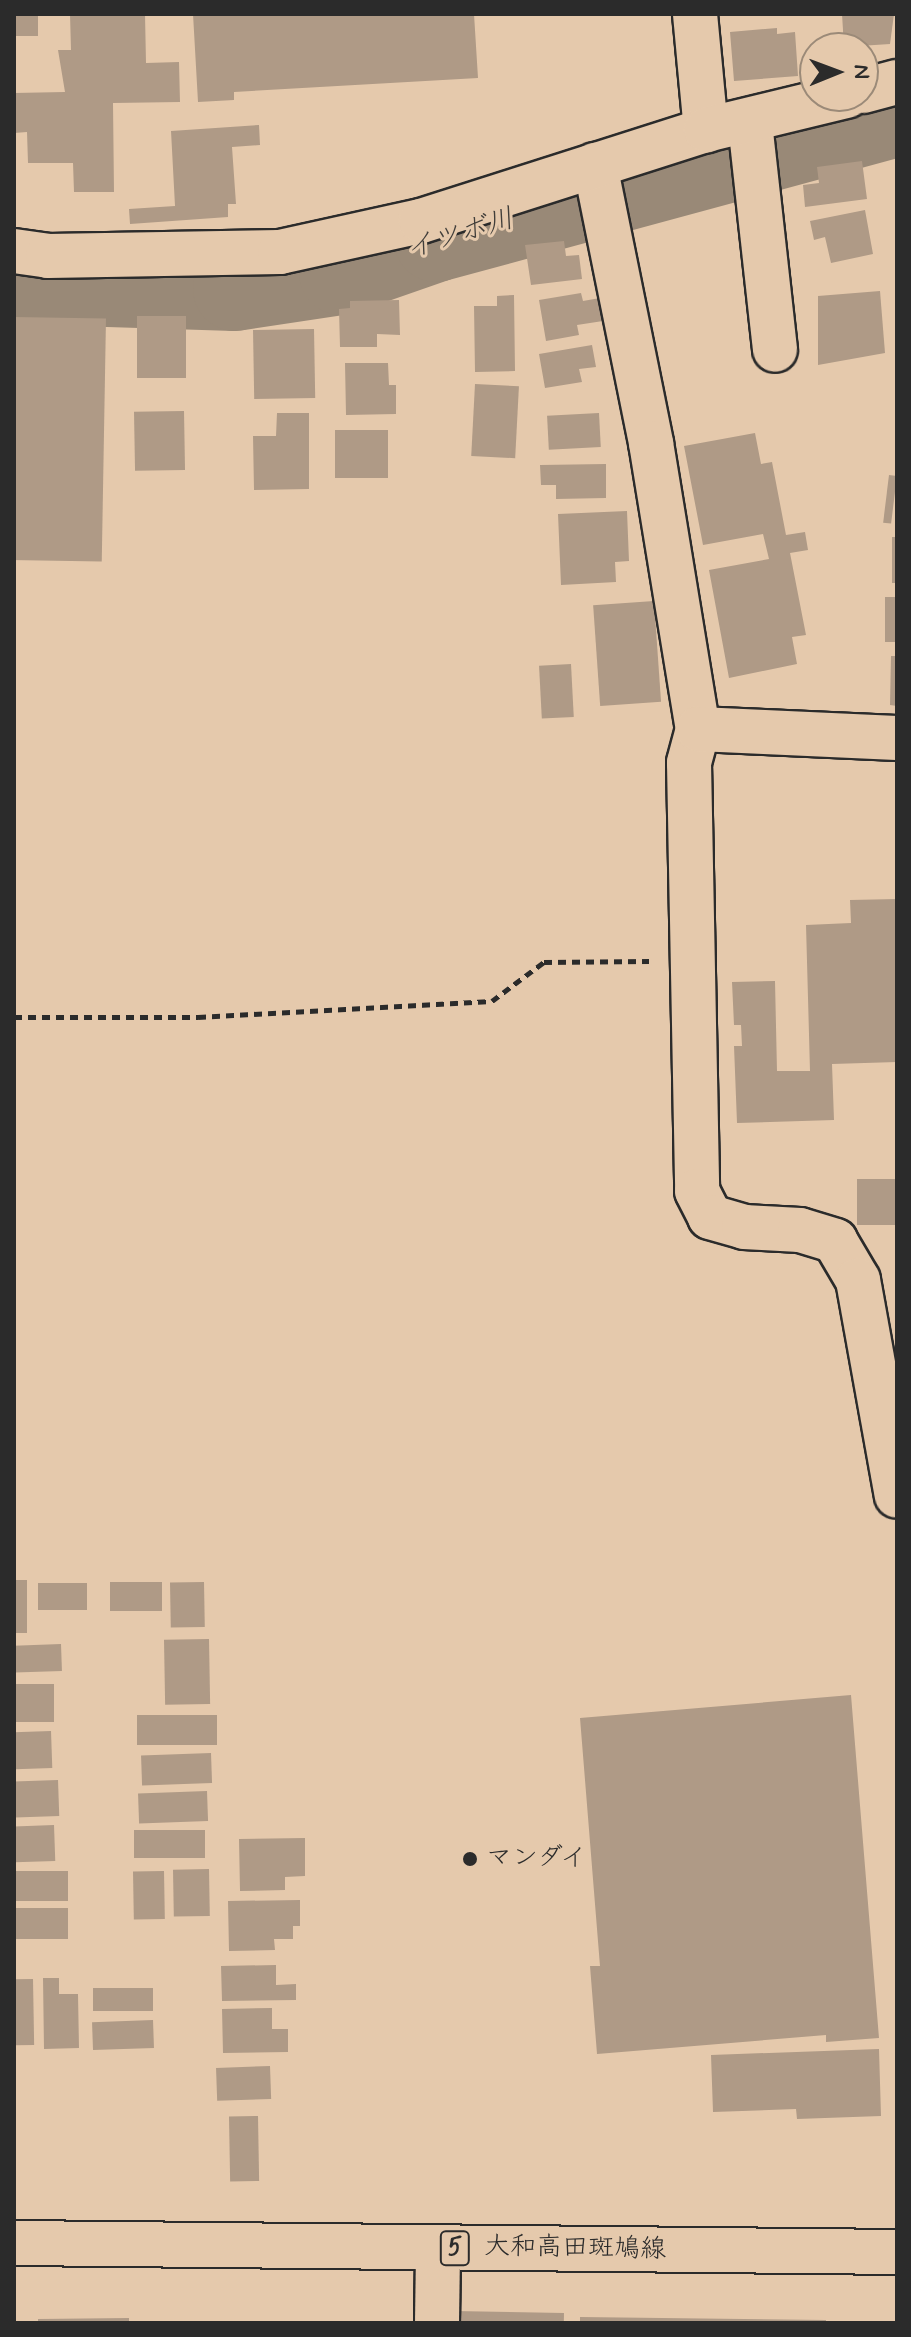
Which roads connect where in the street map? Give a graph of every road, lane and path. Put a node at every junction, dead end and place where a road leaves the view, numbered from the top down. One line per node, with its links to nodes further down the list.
1 (695, 14): 3 (street)
2 (801, 112): 4 (street)
3 (706, 130): 4 (street); 5 (street)
4 (750, 130): 7 (street)
5 (600, 186): 6 (street); 8 (street)
6 (14, 251)
7 (775, 350)
8 (698, 729): 9 (street); 10 (street)
9 (897, 738)
10 (690, 961): 11 (path); 12 (street)
11 (14, 1017)
12 (897, 1496)
13 (14, 2243): 14 (street, 大和高田斑鳩線 / 5)
14 (438, 2248): 15 (street, 大和高田斑鳩線 / 5); 16 (street)
15 (897, 2252)
16 (437, 2323)

